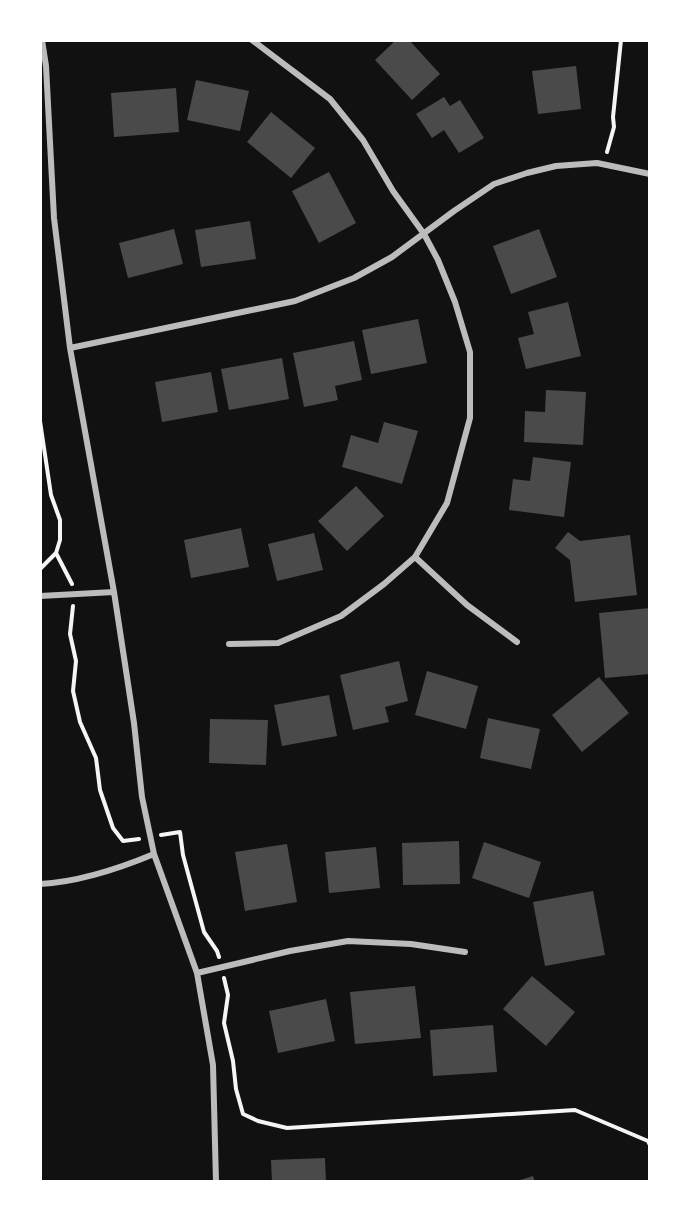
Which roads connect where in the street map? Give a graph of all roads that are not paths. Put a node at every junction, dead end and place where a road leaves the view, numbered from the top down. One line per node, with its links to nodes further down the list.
1 (42, 40): 3 (street)
2 (252, 40): 5 (street)
3 (43, 66): 6 (street)
4 (650, 174): 5 (street)
5 (424, 234): 6 (street); 7 (street)
6 (70, 348): 8 (street)
7 (415, 557): 10 (street); 11 (street)
8 (114, 592): 9 (street); 12 (street)
9 (40, 596)
10 (517, 642)
11 (229, 644)
12 (154, 854): 13 (street); 15 (street)
13 (40, 884)
14 (465, 952): 15 (street)
15 (196, 973): 16 (street)
16 (216, 1182)

